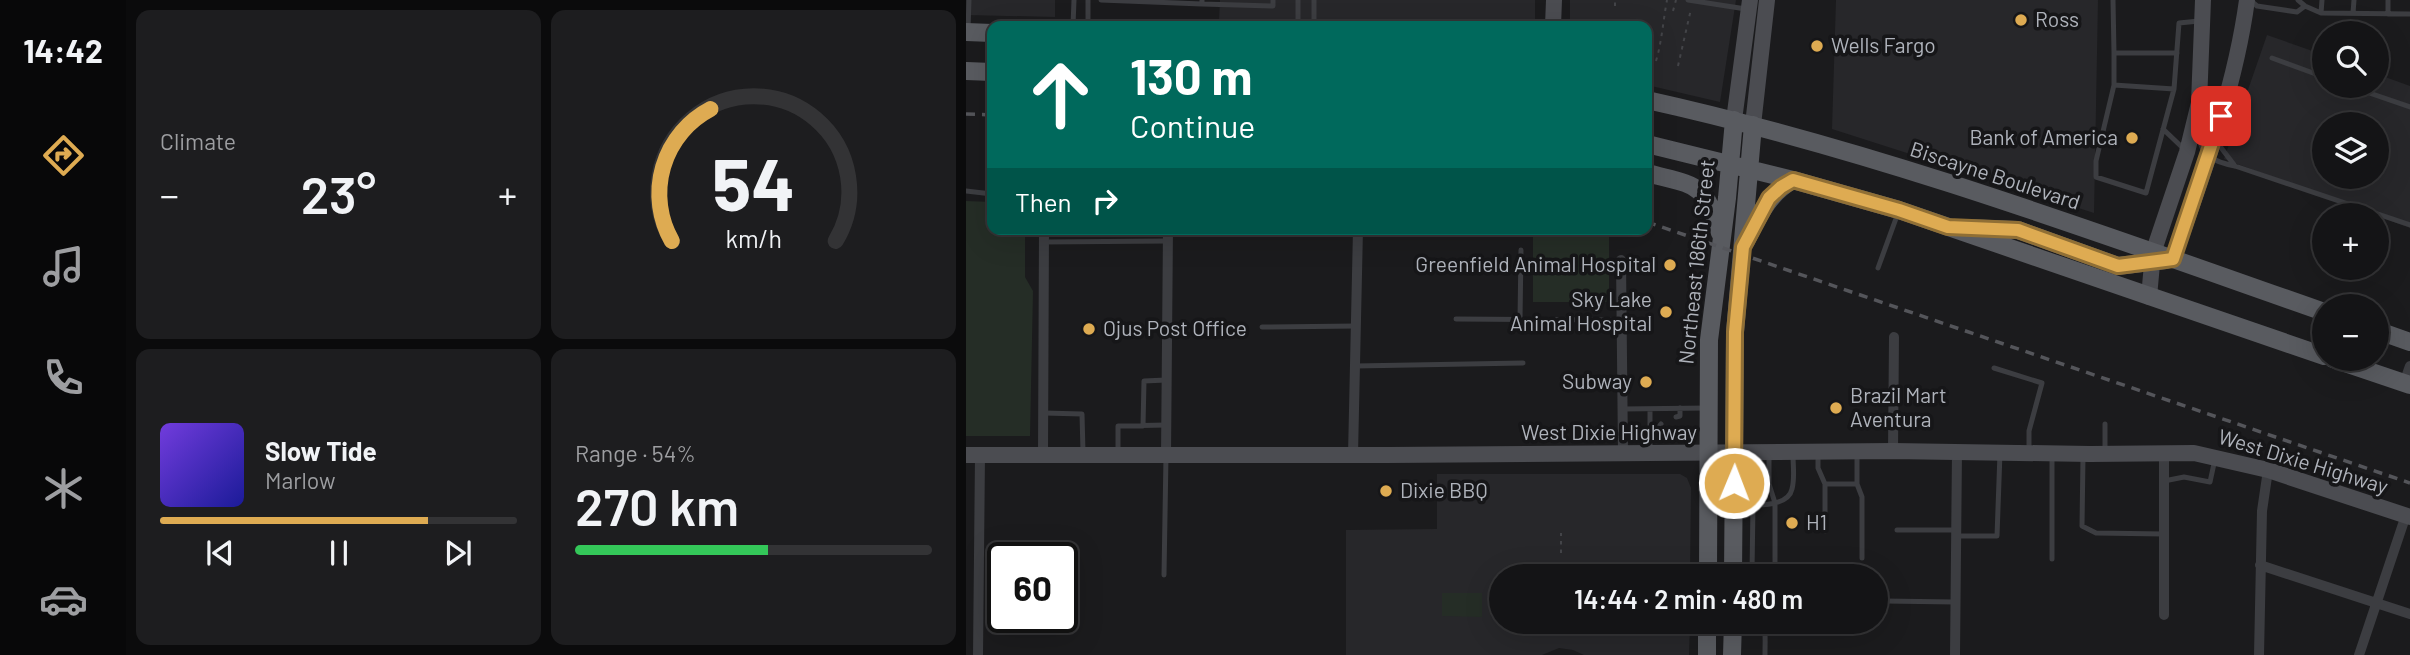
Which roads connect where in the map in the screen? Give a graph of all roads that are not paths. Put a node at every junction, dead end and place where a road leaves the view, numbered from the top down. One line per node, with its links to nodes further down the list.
1 (969, 0): 32 (lane)
2 (1074, 0): 27 (lane)
3 (1088, 0): 28 (lane)
4 (1101, 0): 18 (lane)
5 (1273, 0): 19 (lane)
6 (1298, 0): 29 (lane)
7 (1314, 0): 30 (lane)
8 (1554, 0): 31 (street)
9 (1690, 0): 20 (lane)
10 (1767, 0): 47 (street)
11 (2113, 0): 34 (lane)
12 (2203, 0): 26 (street)
13 (2248, 0): 21 (lane); 49 (street)
14 (2298, 0): 21 (lane)
15 (2322, 0): 22 (lane)
16 (2354, 0): 23 (lane)
17 (2388, 0): 24 (lane)
18 (1132, 1): 19 (lane)
19 (1202, 2)
20 (1749, 4): 46 (street)
21 (2305, 6): 22 (lane)
22 (2322, 13): 23 (lane)
23 (2353, 13): 24 (lane)
24 (2388, 14): 25 (lane)
25 (2410, 14)
26 (2202, 20): 35 (lane); 45 (street)
27 (1073, 21)
28 (1088, 21)
29 (1298, 21)
30 (1314, 21)
31 (1553, 21)
32 (967, 32): 33 (main road)
33 (987, 33)
34 (2114, 53): 35 (lane); 40 (lane)
35 (2177, 54): 41 (lane)
36 (2272, 58): 39 (lane)
37 (966, 71): 38 (main road)
38 (987, 72)
39 (2312, 73)
40 (2114, 85): 41 (lane); 48 (lane)
41 (2174, 89): 48 (lane)
42 (2384, 98): 44 (lane)
43 (1652, 101): 46 (main road, Biscayne Boulevard)
44 (2410, 107)
45 (2195, 117): 51 (street); 52 (lane)
46 (1734, 120): 47 (main road, Biscayne Boulevard); 53 (main road, Northeast 186th Street)
47 (1753, 125): 55 (main road, Northeast 186th Street); 72 (main road, Biscayne Boulevard)
48 (2163, 130): 51 (lane)
49 (2214, 139): 52 (street); 54 (lane)
50 (1652, 145): 53 (main road)
51 (2187, 152): 72 (street)
52 (2208, 157): 54 (lane); 73 (street)
53 (1730, 164): 55 (main road); 68 (main road, Northeast 186th Street)
54 (2235, 166): 60 (lane)
55 (1748, 169): 57 (main road); 70 (main road, Northeast 186th Street)
56 (1652, 174): 68 (main road)
57 (1793, 180): 61 (main road); 70 (main road)
58 (966, 191): 59 (lane)
59 (987, 193)
60 (2344, 203)
61 (1899, 210): 64 (main road); 75 (lane)
62 (2389, 218): 63 (lane)
63 (2410, 225)
64 (1948, 227): 72 (main road); 76 (main road)
65 (1044, 235): 69 (street)
66 (1168, 235): 69 (lane); 92 (street)
67 (1358, 235): 81 (street)
68 (1722, 240): 94 (main road, Northeast 186th Street)
69 (1044, 242): 97 (street)
70 (1743, 247): 109 (main road, Northeast 186th Street)
71 (1521, 250): 79 (lane)
72 (2152, 257): 73 (main road, Biscayne Boulevard); 76 (street)
73 (2173, 259): 77 (main road, Biscayne Boulevard)
74 (1621, 260): 80 (street)
75 (1878, 268)
76 (2149, 297): 86 (main road)
77 (2312, 308)
78 (1456, 319): 79 (lane)
79 (1520, 320): 80 (lane)
80 (1622, 320): 95 (street)
81 (1356, 326): 82 (lane); 88 (street)
82 (1262, 327)
83 (2389, 335): 85 (main road)
84 (1894, 337): 103 (street)
85 (2410, 342)
86 (2312, 352)
87 (1523, 363): 88 (lane)
88 (1355, 366): 123 (street)
89 (1994, 368): 111 (lane)
90 (2380, 371): 91 (main road)
91 (2408, 378)
92 (1166, 380): 100 (street); 101 (lane)
93 (1680, 408): 94 (lane); 96 (lane); 98 (lane)
94 (1708, 408): 116 (main road, Northeast 186th Street)
95 (1623, 409): 96 (lane); 114 (street)
96 (1650, 409): 115 (lane)
97 (1044, 413): 119 (street); 120 (lane)
98 (1678, 418)
99 (2105, 424): 113 (lane)
100 (1166, 425): 101 (lane); 122 (street)
101 (1143, 426): 121 (lane)
102 (1857, 451): 103 (street, West Dixie Highway); 106 (street, West Dixie Highway); 128 (lane)
103 (1893, 451): 104 (street, West Dixie Highway)
104 (1957, 451): 107 (street, West Dixie Highway); 137 (street)
105 (1793, 452): 106 (street, West Dixie Highway); 110 (street, West Dixie Highway); 129 (lane)
106 (1818, 452): 127 (lane)
107 (2000, 452): 111 (street, West Dixie Highway); 137 (lane)
108 (2164, 452): 113 (street, West Dixie Highway); 124 (street, West Dixie Highway); 126 (street)
109 (1734, 453): 110 (street, West Dixie Highway); 116 (street, West Dixie Highway); 131 (main road, Northeast 186th Street)
110 (1769, 453): 129 (lane)
111 (2029, 453): 112 (street, West Dixie Highway)
112 (2052, 453): 117 (street, West Dixie Highway); 144 (lane)
113 (2105, 453): 117 (street, West Dixie Highway)
114 (1623, 454): 115 (street, West Dixie Highway); 123 (street, West Dixie Highway)
115 (1650, 454): 116 (street, West Dixie Highway)
116 (1708, 454): 145 (main road, Northeast 186th Street)
117 (2083, 454): 138 (lane)
118 (973, 455): 119 (street, West Dixie Highway); 159 (street)
119 (1043, 455): 120 (street, West Dixie Highway)
120 (1082, 455): 121 (street, West Dixie Highway)
121 (1118, 455): 122 (street, West Dixie Highway)
122 (1166, 455): 123 (street, West Dixie Highway); 150 (lane)
123 (1353, 455)
124 (2216, 456): 125 (street, West Dixie Highway); 126 (lane)
125 (2268, 470): 132 (street, West Dixie Highway); 149 (street)
126 (2164, 481): 138 (street)
127 (1825, 484): 128 (lane); 136 (lane)
128 (1857, 484): 143 (lane)
129 (1775, 503): 130 (lane); 134 (lane)
130 (1752, 504): 131 (lane); 147 (lane)
131 (1734, 505): 146 (main road, Northeast 186th Street)
132 (2408, 516): 152 (street)
133 (1767, 525): 134 (lane)
134 (1775, 525): 140 (lane)
135 (1897, 530): 137 (lane)
136 (1825, 531)
137 (1956, 533): 153 (street)
138 (2164, 534): 155 (street)
139 (1767, 539): 140 (lane)
140 (1775, 539): 142 (lane)
141 (1767, 553): 142 (lane)
142 (1775, 553): 148 (lane)
143 (1862, 558)
144 (2052, 559)
145 (1708, 564)
146 (1733, 564)
147 (1752, 564)
148 (1776, 564)
149 (2260, 565): 152 (street); 164 (street)
150 (1164, 575)
151 (1888, 601): 153 (lane)
152 (2377, 602): 154 (street); 165 (street)
153 (1955, 603): 163 (street)
154 (2410, 614)
155 (2164, 615)
156 (1707, 634): 160 (main road)
157 (1732, 634): 161 (main road)
158 (1765, 634): 162 (lane)
159 (978, 655)
160 (1707, 655)
161 (1732, 655)
162 (1765, 655)
163 (1955, 655)
164 (2259, 655)
165 (2359, 655)

